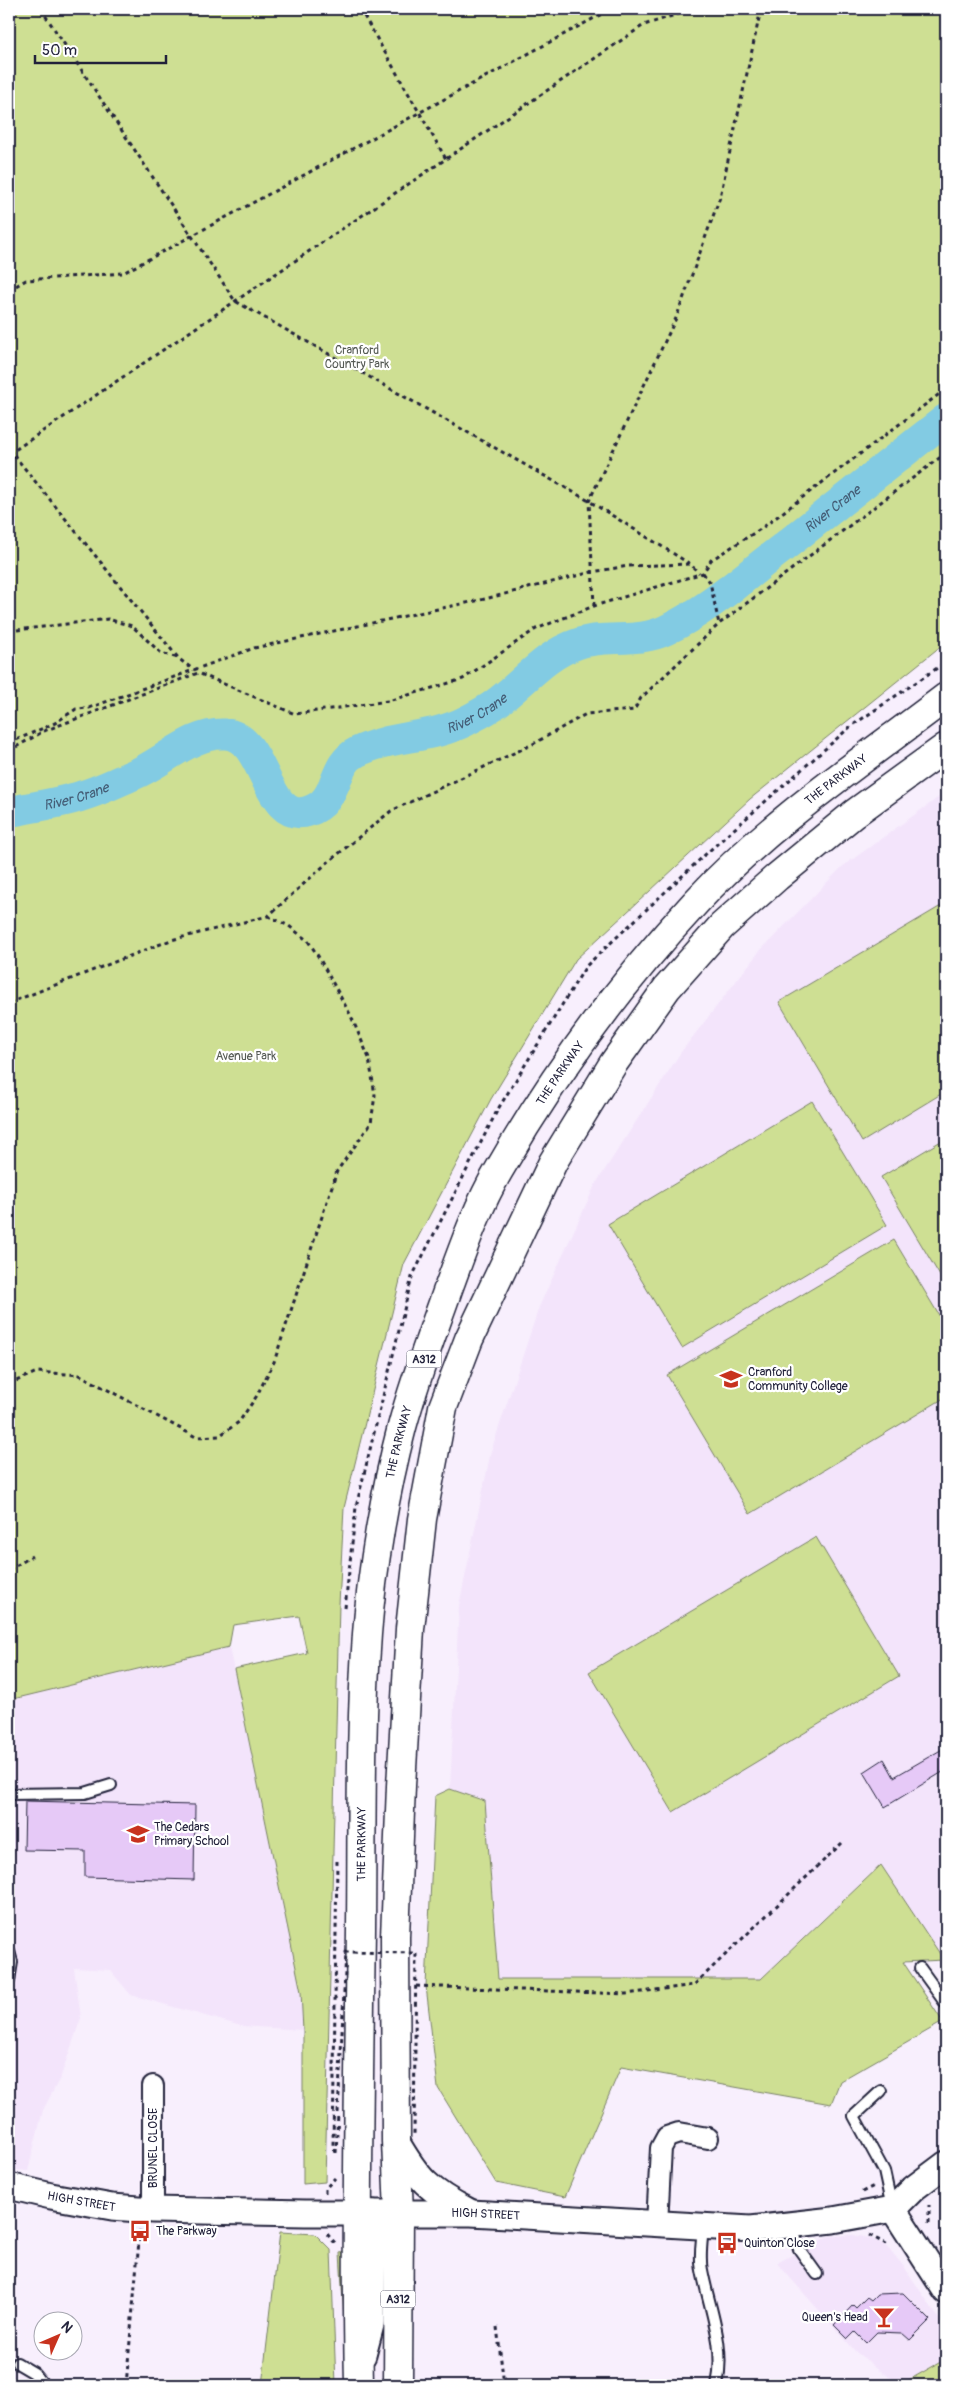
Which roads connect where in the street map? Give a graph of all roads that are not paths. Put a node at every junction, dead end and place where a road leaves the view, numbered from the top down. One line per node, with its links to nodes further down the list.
1 (946, 697): 17 (highway, THE PARKWAY / A312)
2 (946, 747): 12 (highway, THE PARKWAY / A312)
3 (111, 1785): 4 (lane)
4 (9, 1794)
5 (9, 1951): 7 (lane)
6 (920, 1968): 8 (lane)
7 (9, 1981)
8 (946, 2004)
9 (153, 2086): 16 (street, BRUNEL CLOSE)
10 (881, 2091): 15 (lane)
11 (708, 2138): 19 (street)
12 (405, 2139): 17 (highway, THE PARKWAY / A312); 18 (street)
13 (946, 2164): 15 (street)
14 (9, 2186): 16 (street, HIGH STREET)
15 (893, 2209): 20 (street, HIGH STREET); 23 (street)
16 (148, 2210): 17 (street, HIGH STREET)
17 (376, 2213): 18 (street, HIGH STREET); 25 (highway, THE PARKWAY / A312); 27 (highway, THE PARKWAY / A312)
18 (472, 2213): 19 (street, HIGH STREET)
19 (657, 2224): 21 (street, HIGH STREET)
20 (792, 2226): 21 (street, HIGH STREET); 22 (lane)
21 (703, 2227): 28 (lane)
22 (817, 2274)
23 (946, 2292)
24 (17, 2363): 26 (lane)
25 (359, 2377)
26 (44, 2385)
27 (398, 2385)
28 (717, 2385)

